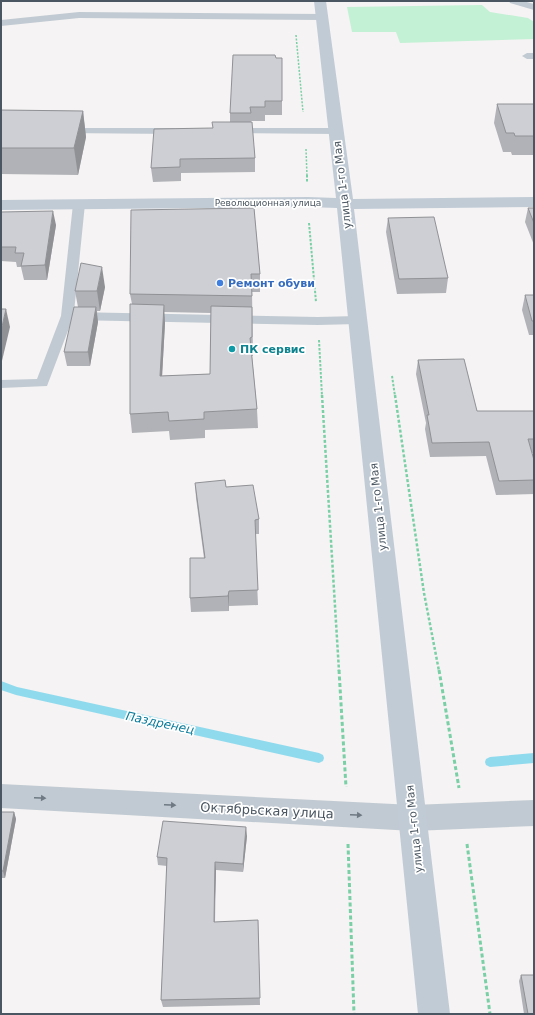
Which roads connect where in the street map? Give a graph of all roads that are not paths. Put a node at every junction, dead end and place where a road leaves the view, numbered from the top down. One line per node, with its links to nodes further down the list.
1 (320, 1): 4 (main road, улица 1-го Мая)
2 (513, 1): 3 (lane)
3 (534, 7)
4 (322, 18): 5 (lane); 9 (main road, улица 1-го Мая)
5 (1, 23)
6 (57, 131): 7 (lane)
7 (185, 131)
8 (225, 131): 9 (lane)
9 (336, 131): 11 (main road, улица 1-го Мая)
10 (534, 202): 11 (main road, Революционная улица)
11 (345, 203): 12 (main road, Революционная улица); 15 (main road, улица 1-го Мая)
12 (79, 204): 13 (main road, Революционная улица); 14 (lane)
13 (1, 206)
14 (66, 316): 15 (lane); 16 (lane)
15 (356, 320): 19 (main road, улица 1-го Мая)
16 (1, 384)
17 (1, 796): 19 (street, Октябрьская улица, one-way to 19)
18 (534, 813): 19 (street, Октябрьская улица)
19 (413, 818): 20 (main road, улица 1-го Мая)
20 (434, 1014)

